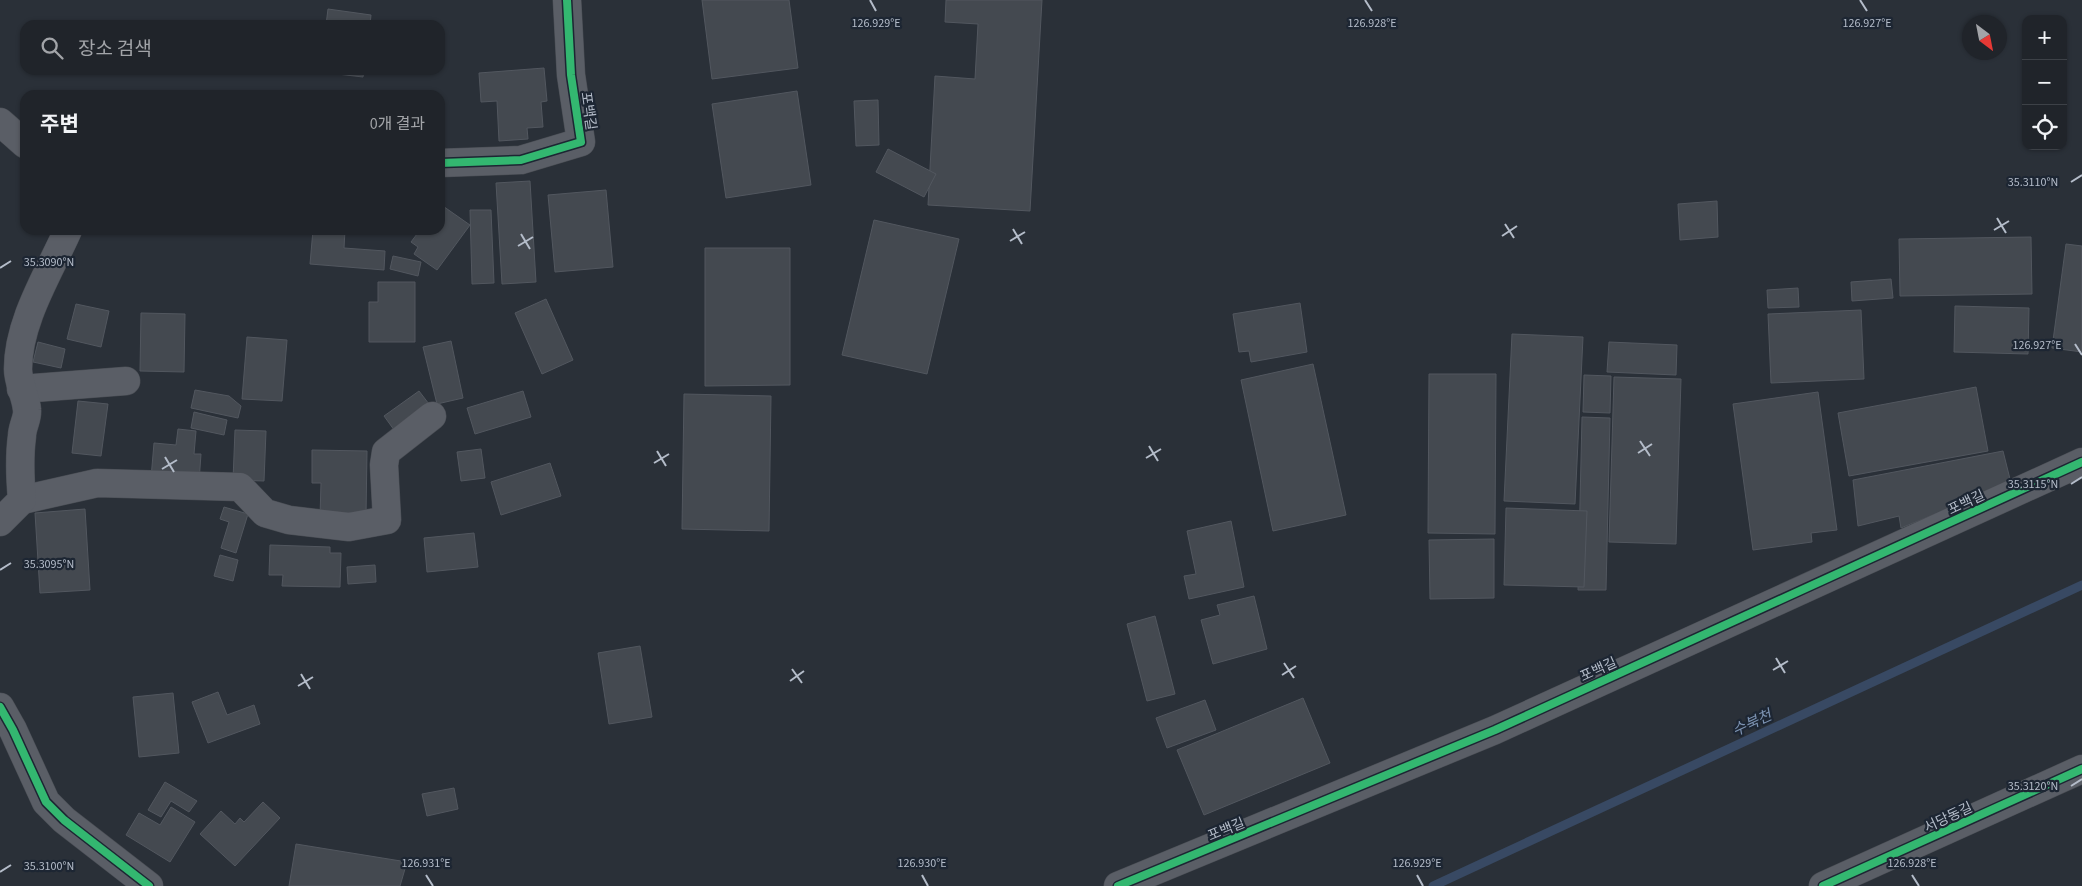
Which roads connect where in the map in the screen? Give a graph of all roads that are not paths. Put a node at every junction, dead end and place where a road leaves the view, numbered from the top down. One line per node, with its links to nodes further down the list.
1 (567, 0): 4 (street, 포백길)
2 (0, 122): 3 (street)
3 (20, 140)
4 (445, 163)
5 (66, 235): 7 (street)
6 (126, 381): 7 (street)
7 (21, 388): 10 (street)
8 (432, 416): 10 (street)
9 (2082, 462): 15 (street, 포백길)
10 (22, 500): 11 (street)
11 (0, 522)
12 (0, 708): 14 (street)
13 (2082, 769): 16 (street, 서당동길)
14 (149, 886)
15 (1118, 886)
16 (1823, 886)

